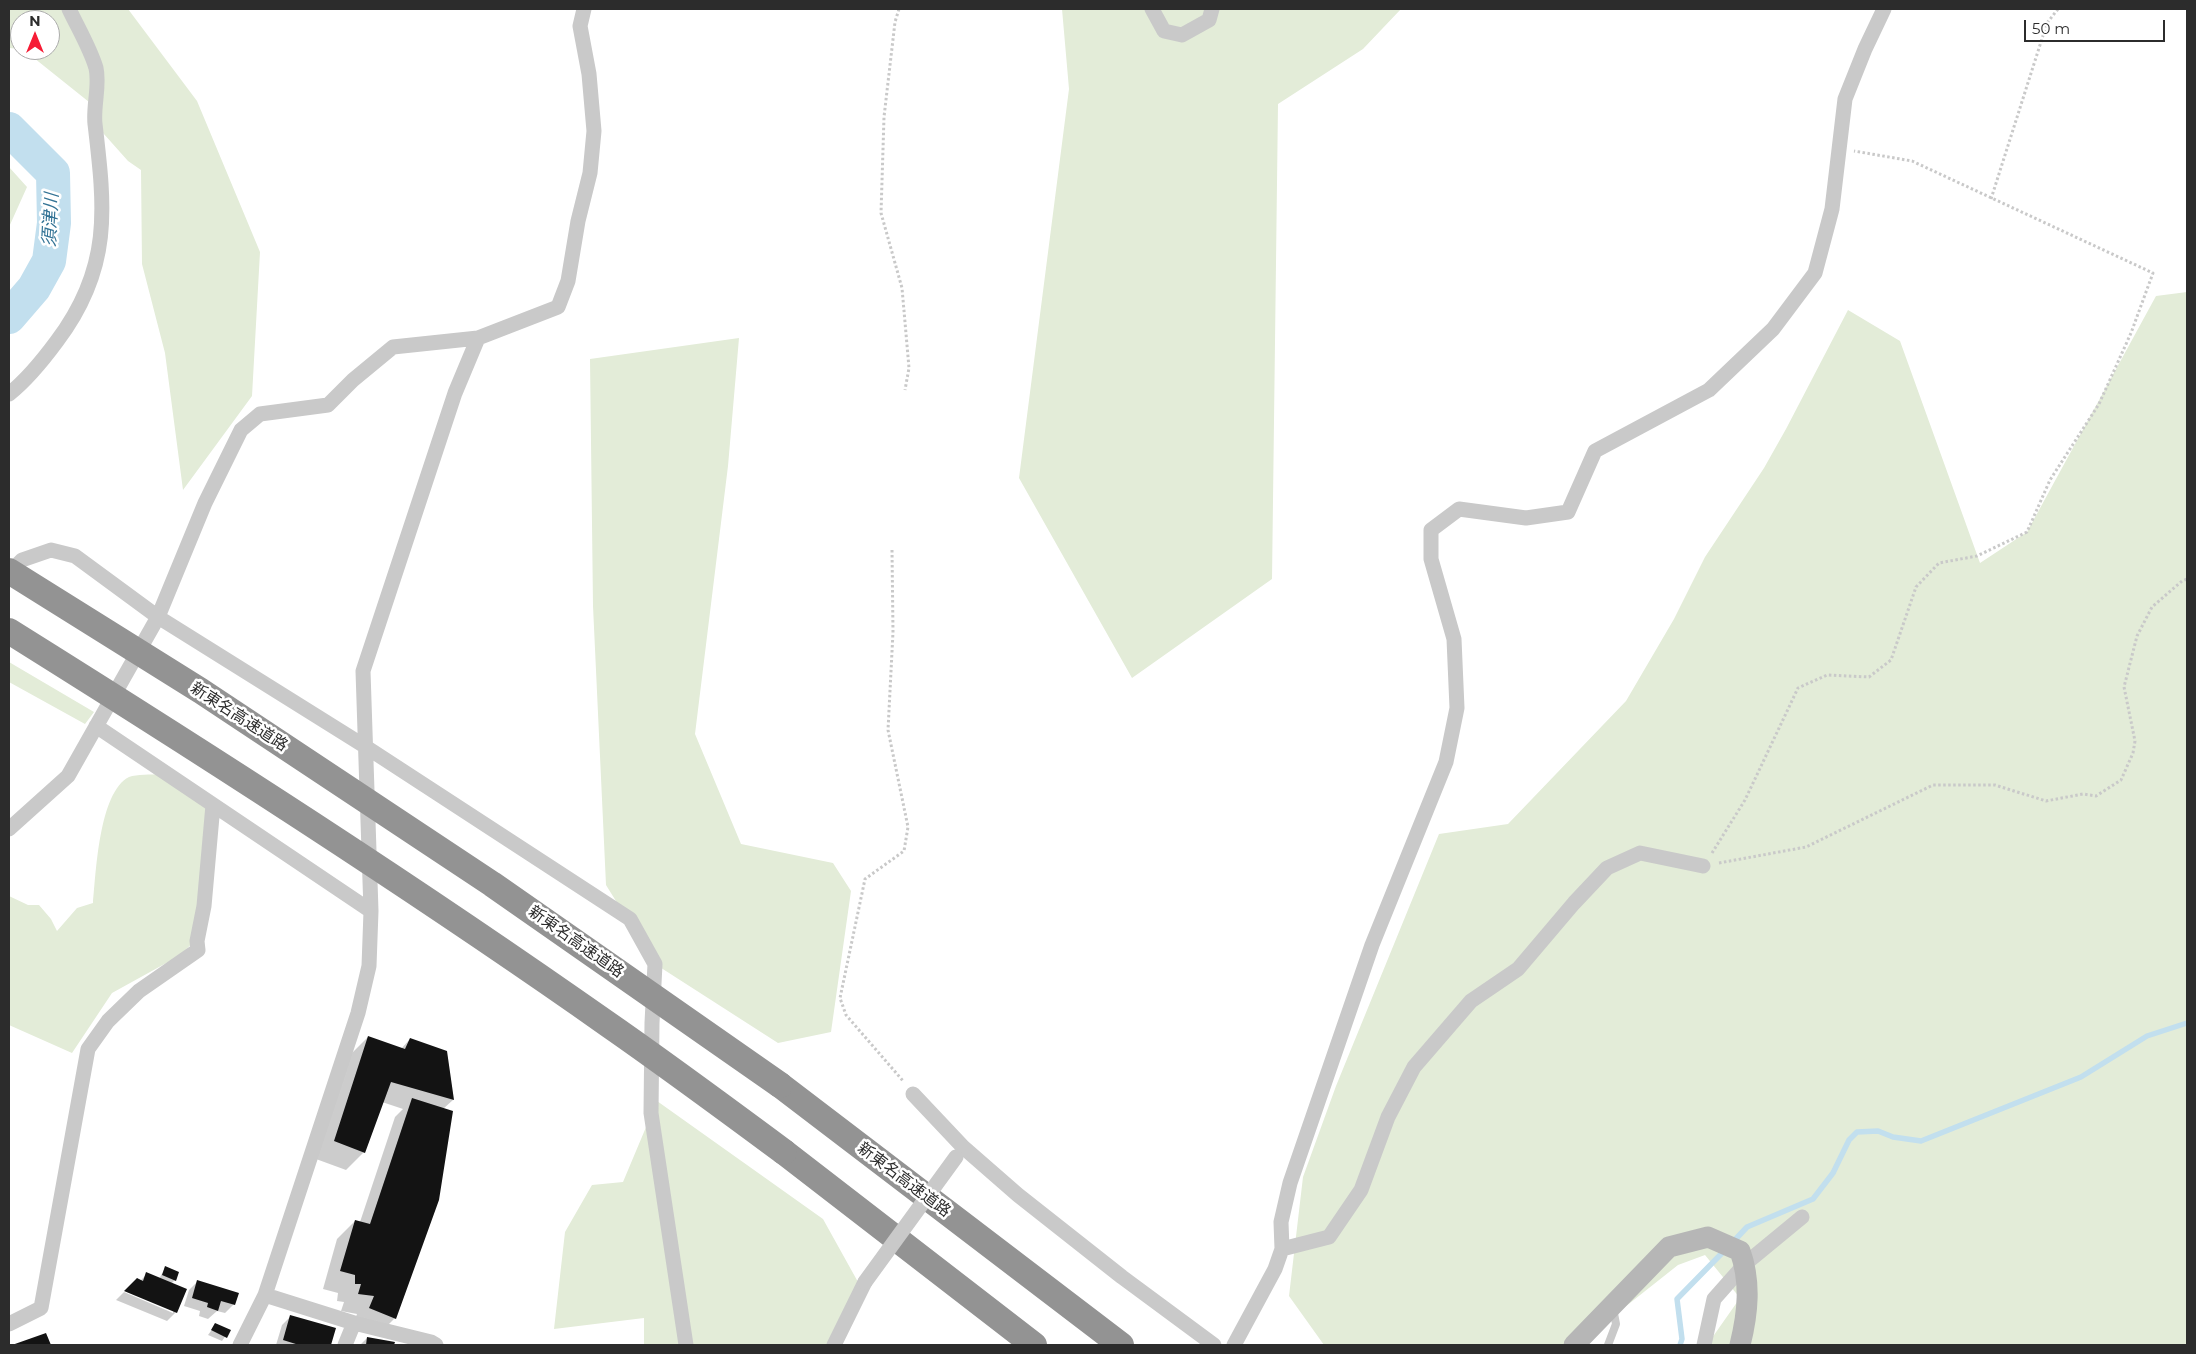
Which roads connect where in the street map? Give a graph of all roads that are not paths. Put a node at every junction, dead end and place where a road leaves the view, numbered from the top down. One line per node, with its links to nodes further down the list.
1 (69, 9): 7 (street)
2 (584, 9): 6 (street)
3 (1152, 9): 4 (street)
4 (1212, 9)
5 (1884, 9): 20 (street)
6 (478, 338): 9 (street); 12 (street)
7 (9, 394)
8 (9, 572): 9 (street); 32 (highway, 新東名高速道路, bridge)
9 (158, 617): 11 (street); 12 (street)
10 (9, 631): 31 (highway, bridge)
11 (96, 726): 13 (street); 14 (street)
12 (366, 747): 16 (street); 29 (street)
13 (213, 805): 16 (street); 25 (street)
14 (9, 829)
15 (1703, 866): 20 (street)
16 (371, 911): 22 (street)
17 (913, 1094): 18 (street)
18 (960, 1152): 30 (street, bridge); 33 (street)
19 (1802, 1216): 21 (street)
20 (1282, 1249): 34 (street)
21 (1743, 1258): 23 (street); 37 (street); 38 (street)
22 (265, 1295): 24 (street); 26 (street)
23 (1612, 1304): 35 (street); 36 (lane)
24 (354, 1323): 27 (street); 28 (street)
25 (9, 1324)
26 (240, 1345)
27 (345, 1345)
28 (436, 1345)
29 (686, 1345)
30 (834, 1345)
31 (1034, 1345)
32 (1121, 1345)
33 (1214, 1345)
34 (1234, 1345)
35 (1574, 1345)
36 (1608, 1345)
37 (1704, 1345)
38 (1740, 1345)

